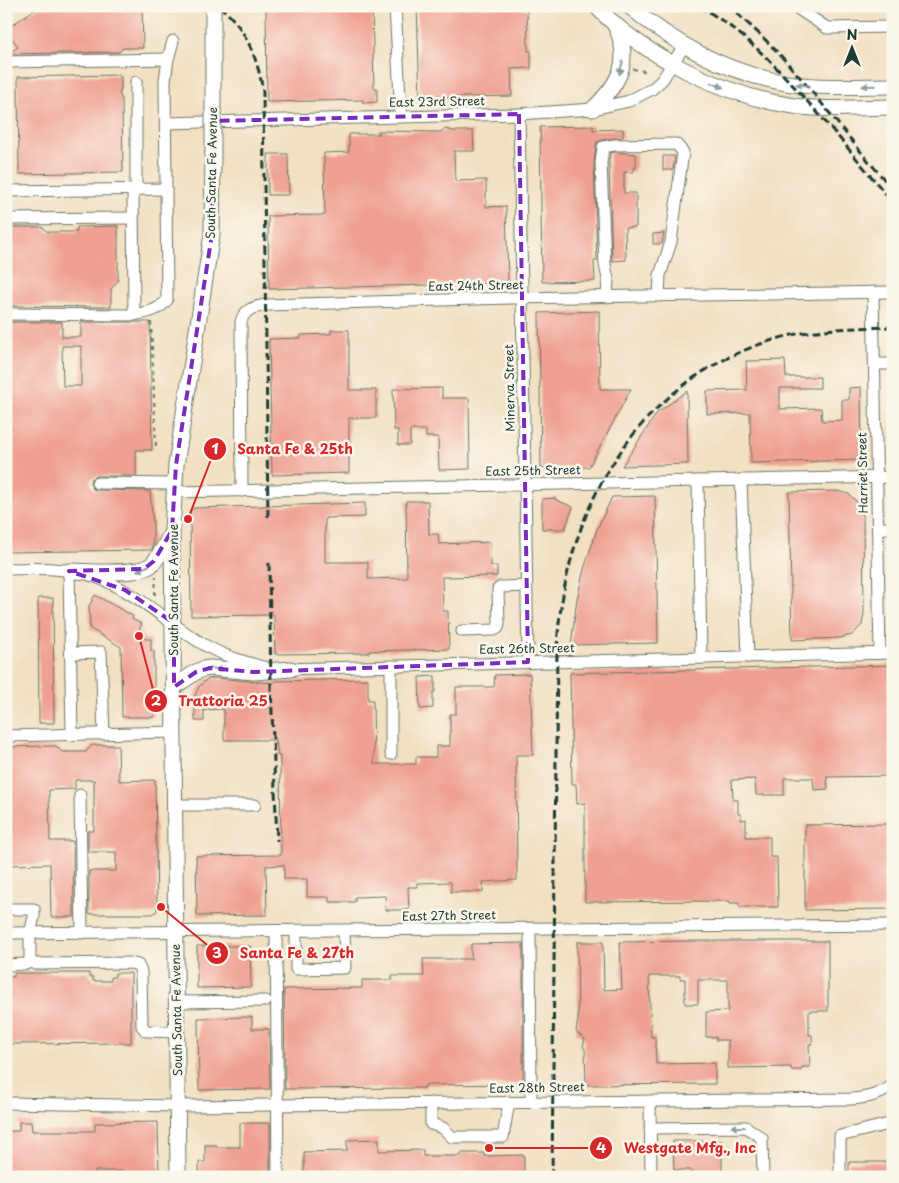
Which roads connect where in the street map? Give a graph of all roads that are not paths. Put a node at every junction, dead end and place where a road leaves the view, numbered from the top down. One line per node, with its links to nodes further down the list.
1 (213, 6): 40 (main road, South Santa Fe Avenue, bridge)
2 (394, 6): 18 (street)
3 (596, 6): 6 (main road)
4 (629, 6): 9 (main road)
5 (794, 6): 7 (street)
6 (613, 22): 12 (main road); 16 (main road, one-way to 16)
7 (893, 27)
8 (173, 41): 10 (street)
9 (684, 46): 12 (street, East 23rd Street); 14 (main road, one-way to 9)
10 (168, 59): 11 (street); 19 (street)
11 (6, 62)
12 (674, 64): 15 (main road, one-way to 15); 16 (street, East 23rd Street)
13 (136, 82): 21 (street)
14 (893, 86)
15 (893, 107)
16 (592, 109): 17 (street, East 23rd Street)
17 (519, 114): 18 (street, East 23rd Street); 28 (street, Minerva Street)
18 (401, 116): 19 (street, East 23rd Street)
19 (166, 122): 20 (street)
20 (166, 189): 21 (street); 31 (street)
21 (135, 190): 22 (street); 23 (street)
22 (6, 191)
23 (133, 218): 24 (street); 31 (street)
24 (6, 219)
25 (873, 292): 26 (street, East 24th Street); 27 (street, East 24th Street); 32 (street, Harriet Street)
26 (891, 292)
27 (659, 296): 29 (street, East 24th Street); 29 (street)
28 (522, 298): 29 (street, East 24th Street); 39 (street, Minerva Street); 41 (street, East 24th Street)
29 (607, 298)
30 (6, 314): 31 (street)
31 (134, 315)
32 (874, 364): 33 (street); 35 (street, Harriet Street)
33 (893, 364)
34 (893, 476): 35 (street, East 25th Street)
35 (877, 477): 36 (street, East 25th Street); 42 (street, Harriet Street)
36 (741, 480): 37 (street, East 25th Street); 53 (street)
37 (698, 481): 39 (street, East 25th Street); 54 (street)
38 (97, 483): 40 (street, East 25th Street)
39 (525, 485): 41 (street, East 25th Street); 47 (street, Minerva Street)
40 (174, 488): 41 (street, East 25th Street); 44 (main road, South Santa Fe Avenue)
41 (242, 491)
42 (878, 528): 43 (street); 52 (street, Harriet Street)
43 (893, 528)
44 (172, 530): 46 (main road, one-way to 46); 48 (main road, South Santa Fe Avenue)
45 (6, 569): 46 (street)
46 (69, 570): 48 (street); 50 (street)
47 (526, 586): 49 (street); 55 (street, Minerva Street)
48 (174, 623): 57 (street, East 26th Street); 58 (main road, South Santa Fe Avenue)
49 (462, 631)
50 (72, 653): 60 (street); 61 (street)
51 (893, 653): 52 (street, East 26th Street)
52 (880, 654): 53 (street, East 26th Street)
53 (748, 657): 54 (street, East 26th Street)
54 (701, 658): 55 (street, East 26th Street)
55 (528, 662): 56 (street, East 26th Street)
56 (391, 666): 57 (street, East 26th Street); 63 (street)
57 (291, 669): 58 (main road, one-way to 57)
58 (174, 687): 59 (main road, South Santa Fe Avenue)
59 (175, 732): 60 (street); 65 (main road, South Santa Fe Avenue)
60 (104, 734): 61 (street)
61 (72, 735): 62 (street)
62 (6, 736)
63 (391, 754)
64 (80, 796): 75 (street)
65 (175, 805): 66 (street); 76 (main road, South Santa Fe Avenue)
66 (255, 805)
67 (6, 910): 74 (street)
68 (893, 925): 69 (street, East 27th Street)
69 (530, 929): 70 (street, East 27th Street); 85 (street)
70 (344, 931): 72 (street, East 27th Street); 72 (street)
71 (276, 932): 72 (street, East 27th Street); 76 (street, East 27th Street); 88 (street)
72 (296, 932)
73 (6, 933): 74 (street, East 27th Street)
74 (30, 933): 75 (street, East 27th Street); 77 (street)
75 (82, 933): 76 (street, East 27th Street)
76 (176, 933): 80 (main road, South Santa Fe Avenue)
77 (30, 961): 78 (street); 81 (street)
78 (6, 965)
79 (266, 1001): 80 (street)
80 (177, 1002): 81 (main road, South Santa Fe Avenue)
81 (177, 1032): 89 (main road, South Santa Fe Avenue)
82 (893, 1085): 83 (street, East 28th Street)
83 (650, 1101): 85 (street, East 28th Street); 91 (street)
84 (509, 1102): 85 (street, East 28th Street); 87 (street, East 28th Street); 87 (street)
85 (531, 1102)
86 (6, 1103): 89 (street, East 28th Street)
87 (431, 1104): 88 (street, East 28th Street)
88 (278, 1105): 89 (street, East 28th Street); 93 (street)
89 (178, 1106): 92 (main road, South Santa Fe Avenue)
90 (893, 1123): 96 (street)
91 (650, 1128): 94 (street); 95 (street, one-way to 91)
92 (178, 1177)
93 (278, 1177)
94 (651, 1177)
95 (763, 1177)
96 (840, 1177)

